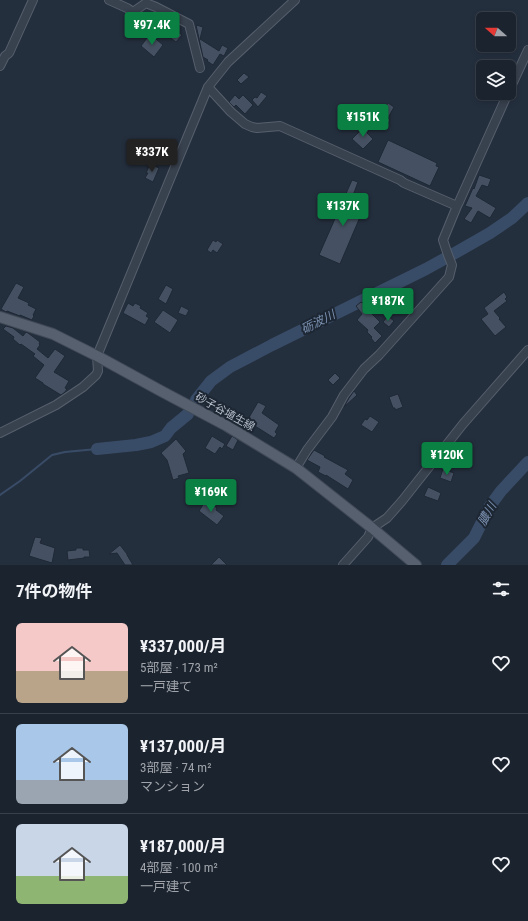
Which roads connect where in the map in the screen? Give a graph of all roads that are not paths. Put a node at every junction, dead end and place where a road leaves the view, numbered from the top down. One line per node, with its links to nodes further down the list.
1 (33, 0): 5 (street)
2 (109, 0): 6 (street)
3 (295, 0): 8 (street)
4 (528, 50): 7 (street)
5 (0, 66)
6 (200, 68)
7 (516, 77)
8 (208, 87): 10 (street); 13 (street)
9 (505, 100): 10 (street)
10 (457, 206): 15 (street)
11 (0, 317): 13 (main road, 砂子谷埴生線)
12 (528, 350): 16 (street)
13 (97, 356): 14 (street); 15 (main road, 砂子谷埴生線)
14 (0, 433)
15 (296, 468): 16 (main road, 砂子谷埴生線)
16 (372, 528): 17 (street); 18 (main road, 砂子谷埴生線)
17 (343, 565)
18 (416, 565)

